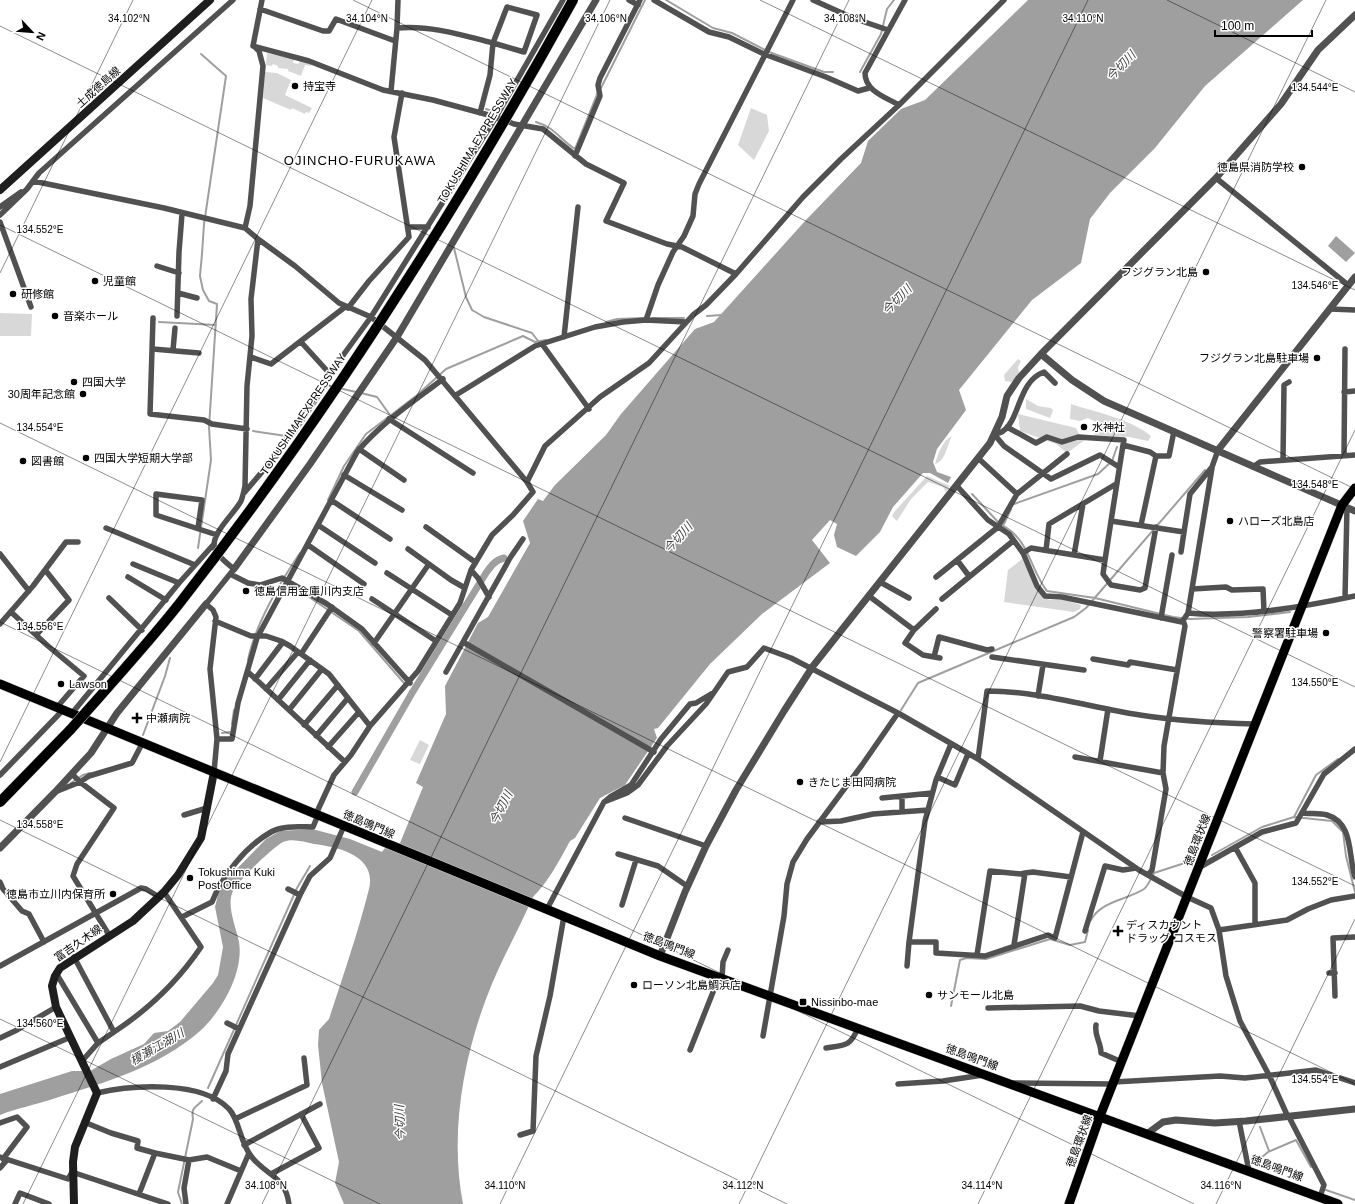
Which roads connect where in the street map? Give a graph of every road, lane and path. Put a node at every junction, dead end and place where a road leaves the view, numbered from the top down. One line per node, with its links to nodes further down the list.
1 (210, 0): 34 (main road, 土成徳島線)
2 (233, 0): 32 (street)
3 (262, 0): 15 (street)
4 (398, 0): 17 (street)
5 (563, 0): 28 (street)
6 (574, 0): 241 (highway, TOKUSHIMA EXPRESSWAY, bridge)
7 (596, 0): 29 (street)
8 (629, 0): 14 (street)
9 (654, 0): 22 (street)
10 (793, 0): 22 (street)
11 (813, 0): 18 (street)
12 (905, 0): 18 (street)
13 (1004, 0): 26 (street)
14 (639, 2): 30 (street)
15 (260, 9): 19 (street); 21 (street)
16 (1355, 14): 31 (street)
17 (397, 28): 19 (street); 20 (street)
18 (885, 28): 23 (street)
19 (395, 41): 24 (street)
20 (494, 43): 20 (street); 27 (street)
21 (253, 46): 24 (street); 42 (street)
22 (765, 52): 23 (street); 44 (street)
23 (869, 88): 26 (street)
24 (391, 91): 25 (street)
25 (402, 93): 27 (street); 40 (street)
26 (899, 105): 47 (street)
27 (480, 112): 28 (street)
28 (496, 117): 29 (street); 41 (street)
29 (523, 125): 30 (street); 63 (street)
30 (575, 156): 44 (street)
31 (1216, 178): 49 (street); 70 (street)
32 (32, 181): 33 (street); 37 (street)
33 (27, 189): 35 (street); 38 (street)
34 (0, 190)
35 (0, 207)
36 (578, 207): 62 (street)
37 (182, 214): 42 (street); 46 (street)
38 (0, 215)
39 (0, 222): 52 (street)
40 (409, 227): 41 (street); 53 (street)
41 (428, 227): 57 (street)
42 (245, 228): 43 (street)
43 (258, 239): 53 (street); 71 (street)
44 (677, 246): 47 (street); 59 (street)
45 (157, 266): 46 (street)
46 (179, 273): 50 (street)
47 (736, 274): 60 (street)
48 (1355, 277): 49 (street)
49 (1348, 285): 54 (street)
50 (178, 293): 51 (street); 56 (street)
51 (197, 298)
52 (31, 307)
53 (347, 307): 57 (street); 64 (street)
54 (1330, 309): 55 (street); 87 (street)
55 (1355, 310)
56 (177, 316)
57 (371, 317): 63 (street); 72 (street)
58 (153, 318): 66 (street)
59 (647, 318): 60 (street); 62 (street)
60 (686, 322): 79 (street)
61 (175, 328): 68 (street)
62 (565, 335): 65 (street)
63 (397, 337): 73 (street); 144 (street)
64 (301, 342): 71 (street); 72 (street)
65 (542, 344): 78 (street); 79 (street)
66 (153, 349): 68 (street); 82 (street)
67 (1345, 349): 77 (street)
68 (173, 350): 69 (street)
69 (199, 353)
70 (1040, 354): 83 (street); 84 (street)
71 (251, 357): 82 (street)
72 (330, 374): 105 (street)
73 (440, 377): 78 (street); 80 (street)
74 (1289, 382): 93 (street)
75 (1055, 384): 81 (street)
76 (1355, 391): 77 (street)
77 (1344, 392): 89 (street)
78 (456, 395): 101 (street)
79 (589, 409): 101 (street)
80 (389, 419): 86 (street); 97 (street)
81 (1007, 427): 84 (street); 85 (street)
82 (247, 429): 105 (street)
83 (1174, 431): 87 (street); 91 (street)
84 (994, 434): 92 (street); 98 (street)
85 (1123, 445): 91 (street); 94 (street)
86 (359, 449): 99 (street); 100 (street)
87 (1218, 450): 95 (street); 96 (street)
88 (1067, 454): 98 (street)
89 (1344, 455): 90 (street); 93 (street)
90 (1355, 455)
91 (1156, 456): 113 (street)
92 (978, 458): 103 (street); 106 (street)
93 (1283, 460): 96 (street)
94 (1119, 467): 98 (street); 102 (street)
95 (1212, 467): 120 (street); 155 (street)
96 (1253, 467): 109 (street)
97 (473, 473)
98 (1043, 473): 106 (street)
99 (344, 475): 107 (street); 110 (street)
100 (404, 480)
101 (527, 482): 137 (street)
102 (1116, 484): 108 (street); 112 (street)
103 (957, 486): 116 (street); 150 (street)
104 (1355, 488): 109 (main road, 徳島環状線)
105 (244, 493): 121 (street)
106 (1017, 494): 116 (street)
107 (331, 500): 114 (street); 122 (street)
108 (1083, 504): 129 (street); 133 (street)
109 (1344, 506): 111 (street); 162 (street); 167 (main road, 徳島環状線)
110 (402, 510)
111 (1355, 511)
112 (1111, 521): 113 (street); 136 (street)
113 (1142, 525): 117 (street)
114 (318, 526): 127 (street); 138 (street)
115 (426, 527): 137 (street)
116 (998, 527): 124 (street); 135 (street)
117 (1156, 527): 120 (street); 136 (street)
118 (106, 528): 141 (street)
119 (200, 529): 119 (street); 121 (street)
120 (1184, 532): 130 (street)
121 (217, 534): 126 (street)
122 (390, 539)
123 (523, 540): 159 (street)
124 (1013, 541): 131 (street); 146 (street)
125 (78, 542): 143 (street)
126 (214, 544): 141 (street); 144 (street)
127 (308, 545): 149 (street); 152 (street)
128 (408, 549): 140 (street)
129 (1046, 550): 131 (street); 133 (street)
130 (1181, 552)
131 (1023, 553): 175 (street)
132 (0, 554): 156 (street)
133 (1074, 555): 136 (street)
134 (1172, 555): 175 (street)
135 (957, 560): 146 (street); 148 (street)
136 (1105, 560)
137 (475, 562): 142 (street)
138 (375, 563)
139 (133, 564): 151 (street)
140 (429, 564): 153 (street); 154 (street)
141 (194, 565): 151 (street)
142 (471, 570): 153 (street); 159 (street)
143 (46, 571): 156 (street); 181 (street)
144 (232, 571): 149 (street); 166 (street)
145 (387, 573): 154 (street)
146 (969, 576): 165 (street)
147 (128, 577): 164 (street)
148 (936, 577)
149 (285, 579): 168 (street); 182 (street)
150 (880, 582): 157 (street); 161 (street)
151 (179, 583): 164 (street)
152 (364, 584)
153 (465, 588): 174 (street)
154 (411, 589): 173 (street); 174 (street)
155 (1192, 589): 170 (street); 172 (street)
156 (29, 592): 171 (street)
157 (869, 596): 180 (street); 195 (street)
158 (1355, 596): 162 (street)
159 (489, 597): 186 (street)
160 (109, 598): 179 (street)
161 (909, 598)
162 (1345, 598): 167 (street)
163 (372, 599): 173 (street)
164 (166, 600): 179 (street)
165 (942, 600)
166 (206, 604): 177 (street); 219 (street)
167 (1303, 605): 170 (street); 216 (main road, 徳島環状線)
168 (332, 607): 185 (street); 188 (street)
169 (936, 609): 180 (street)
170 (1264, 611): 172 (street)
171 (11, 612): 178 (street); 181 (street)
172 (1188, 613): 176 (street)
173 (394, 614): 183 (street); 185 (street)
174 (452, 616): 183 (street)
175 (1161, 618): 176 (street)
176 (1184, 620): 198 (street)
177 (215, 621): 182 (street); 221 (street)
178 (0, 624)
179 (142, 630): 210 (street)
180 (914, 630): 189 (street)
181 (36, 635): 210 (street)
182 (255, 637): 184 (street); 199 (street)
183 (436, 641): 202 (street)
184 (284, 642): 188 (street); 201 (street)
185 (374, 643): 202 (street)
186 (465, 643): 200 (street); 226 (street)
187 (992, 649): 189 (street)
188 (299, 653): 193 (street); 205 (street)
189 (934, 657): 191 (street)
190 (992, 657): 194 (street)
191 (940, 658)
192 (1093, 659): 198 (street)
193 (310, 660): 196 (street); 209 (street)
194 (1043, 665): 197 (street); 207 (street)
195 (812, 668): 206 (street); 214 (street); 253 (street)
196 (322, 669): 204 (street); 212 (street)
197 (1084, 670)
198 (1177, 670): 215 (street)
199 (248, 672): 201 (street); 221 (street)
200 (446, 672)
201 (255, 679): 205 (street)
202 (410, 683): 218 (street)
203 (0, 684): 210 (main road, 徳島鳴門線)
204 (338, 685): 208 (street); 217 (street)
205 (266, 689): 209 (street)
206 (713, 692): 226 (street); 242 (street)
207 (1038, 696): 211 (street); 229 (street)
208 (348, 698): 213 (street); 220 (street)
209 (278, 700): 212 (street)
210 (65, 709): 219 (main road, 徳島鳴門線); 234 (street)
211 (1108, 709): 215 (street); 230 (street)
212 (289, 710): 217 (street)
213 (359, 712): 218 (street); 224 (street)
214 (898, 713): 223 (street); 250 (street)
215 (1169, 719): 216 (street); 233 (street)
216 (1255, 724): 258 (main road, 徳島環状線)
217 (304, 725): 220 (street)
218 (370, 726): 231 (street)
219 (108, 727): 222 (main road, 徳島鳴門線); 236 (street)
220 (316, 736): 224 (street)
221 (217, 739): 232 (street)
222 (143, 742): 232 (main road, 徳島鳴門線); 236 (street)
223 (951, 744): 227 (street); 235 (street)
224 (328, 747): 231 (street)
225 (1355, 749): 246 (street)
226 (652, 751): 242 (street)
227 (968, 754): 229 (street); 235 (street)
228 (1075, 757): 230 (street)
229 (978, 759): 252 (street)
230 (1100, 761): 233 (street)
231 (345, 762): 248 (street)
232 (214, 772): 243 (main road, 富吉久木線); 248 (main road, 徳島鳴門線)
233 (1163, 773): 261 (street)
234 (0, 775)
235 (937, 777): 238 (street)
236 (77, 778): 237 (street); 237 (street); 271 (street)
237 (56, 792): 255 (street)
238 (932, 793): 239 (street); 244 (street)
239 (902, 796): 240 (street); 245 (street)
240 (882, 798)
241 (0, 802)
242 (604, 802): 270 (street)
243 (207, 808): 247 (street); 266 (main road, 富吉久木線)
244 (928, 810): 245 (street); 280 (street)
245 (902, 812): 250 (street)
246 (1302, 813): 254 (street); 263 (street)
247 (184, 815)
248 (317, 815): 251 (main road, 徳島鳴門線); 273 (street)
249 (625, 818): 253 (street)
250 (819, 822): 292 (street)
251 (343, 829): 270 (main road, 徳島鳴門線); 299 (street)
252 (1083, 832): 259 (street); 262 (street)
253 (706, 846): 265 (street)
254 (1235, 847): 258 (street); 274 (street)
255 (0, 848)
256 (618, 854): 257 (street)
257 (636, 860): 265 (street); 269 (street)
258 (1200, 867): 268 (main road, 徳島環状線)
259 (1136, 868): 261 (street); 276 (street)
260 (1025, 873): 262 (street); 281 (street); 284 (street)
261 (1148, 875): 268 (street)
262 (1071, 877): 281 (street)
263 (1355, 877)
264 (0, 882): 279 (street)
265 (687, 886): 285 (street)
266 (162, 895): 271 (street); 273 (street); 277 (main road, 富吉久木線)
267 (1355, 896): 274 (street)
268 (1187, 897): 275 (street); 296 (main road, 徳島環状線)
269 (622, 905)
270 (545, 909): 272 (main road, 徳島鳴門線)
271 (96, 913): 277 (street); 279 (street)
272 (564, 916): 285 (main road, 徳島鳴門線); 330 (street)
273 (182, 917): 301 (street)
274 (1255, 924): 275 (street)
275 (1218, 930): 313 (street)
276 (1085, 931)
277 (109, 935): 286 (main road, 富吉久木線)
278 (1355, 937): 293 (street)
279 (44, 942): 288 (street)
280 (909, 942): 283 (street); 289 (street)
281 (1014, 945): 284 (street)
282 (728, 950): 291 (street)
283 (962, 955): 284 (street); 287 (street)
284 (977, 955)
285 (660, 956): 291 (main road, 徳島鳴門線)
286 (74, 957): 290 (main road, 富吉久木線); 301 (street)
287 (966, 962)
288 (0, 966)
289 (907, 966)
290 (56, 973): 294 (main road, 富吉久木線); 305 (street)
291 (720, 978): 292 (main road, 徳島鳴門線); 307 (street)
292 (769, 996): 300 (main road, 徳島鳴門線); 302 (street)
293 (1335, 996)
294 (56, 1007): 303 (main road, 富吉久木線); 304 (street)
295 (988, 1008): 296 (street)
296 (1140, 1016): 310 (main road, 徳島環状線)
297 (228, 1024): 299 (street)
298 (1096, 1025): 310 (street)
299 (238, 1028): 319 (street)
300 (858, 1028): 306 (street); 312 (main road, 徳島鳴門線)
301 (114, 1032): 305 (street)
302 (763, 1036)
303 (70, 1037): 309 (main road, 富吉久木線); 311 (street)
304 (0, 1038)
305 (98, 1043): 309 (street)
306 (826, 1048)
307 (690, 1050)
308 (304, 1058): 325 (street)
309 (82, 1060): 318 (main road, 富吉久木線)
310 (1122, 1062): 315 (main road, 徳島環状線)
311 (0, 1067)
312 (987, 1075): 314 (main road, 徳島鳴門線); 317 (street)
313 (1269, 1075): 315 (street); 316 (street); 324 (street)
314 (1009, 1083): 315 (street); 323 (main road, 徳島鳴門線)
315 (1113, 1083): 323 (main road, 徳島環状線)
316 (1355, 1083)
317 (898, 1084)
318 (96, 1091): 319 (street); 327 (main road)
319 (213, 1099): 325 (street)
320 (320, 1104): 322 (street)
321 (1355, 1109): 324 (street)
322 (301, 1114): 331 (street); 340 (street)
323 (1100, 1116): 329 (main road, 徳島鳴門線); 350 (main road, 徳島環状線)
324 (1289, 1117): 326 (street); 342 (street)
325 (235, 1120): 331 (street)
326 (1240, 1121): 329 (street); 338 (street)
327 (84, 1122): 332 (street); 339 (main road)
328 (0, 1123): 334 (street)
329 (1148, 1133): 338 (main road, 徳島鳴門線)
330 (520, 1135)
331 (244, 1145): 333 (street)
332 (155, 1153): 335 (street); 341 (street)
333 (249, 1153): 337 (street); 340 (street)
334 (3, 1159): 336 (street); 339 (street)
335 (186, 1159): 337 (street); 347 (street)
336 (0, 1168)
337 (241, 1171): 348 (street)
338 (1249, 1171): 342 (main road, 徳島鳴門線)
339 (72, 1172): 341 (street); 345 (main road)
340 (271, 1174): 349 (street)
341 (139, 1194): 346 (street)
342 (1320, 1197): 351 (main road, 徳島鳴門線)
343 (15, 1204): 344 (street)
344 (49, 1204)
345 (74, 1204)
346 (168, 1204)
347 (186, 1204)
348 (227, 1204)
349 (289, 1204)
350 (1069, 1204)
351 (1338, 1204)

